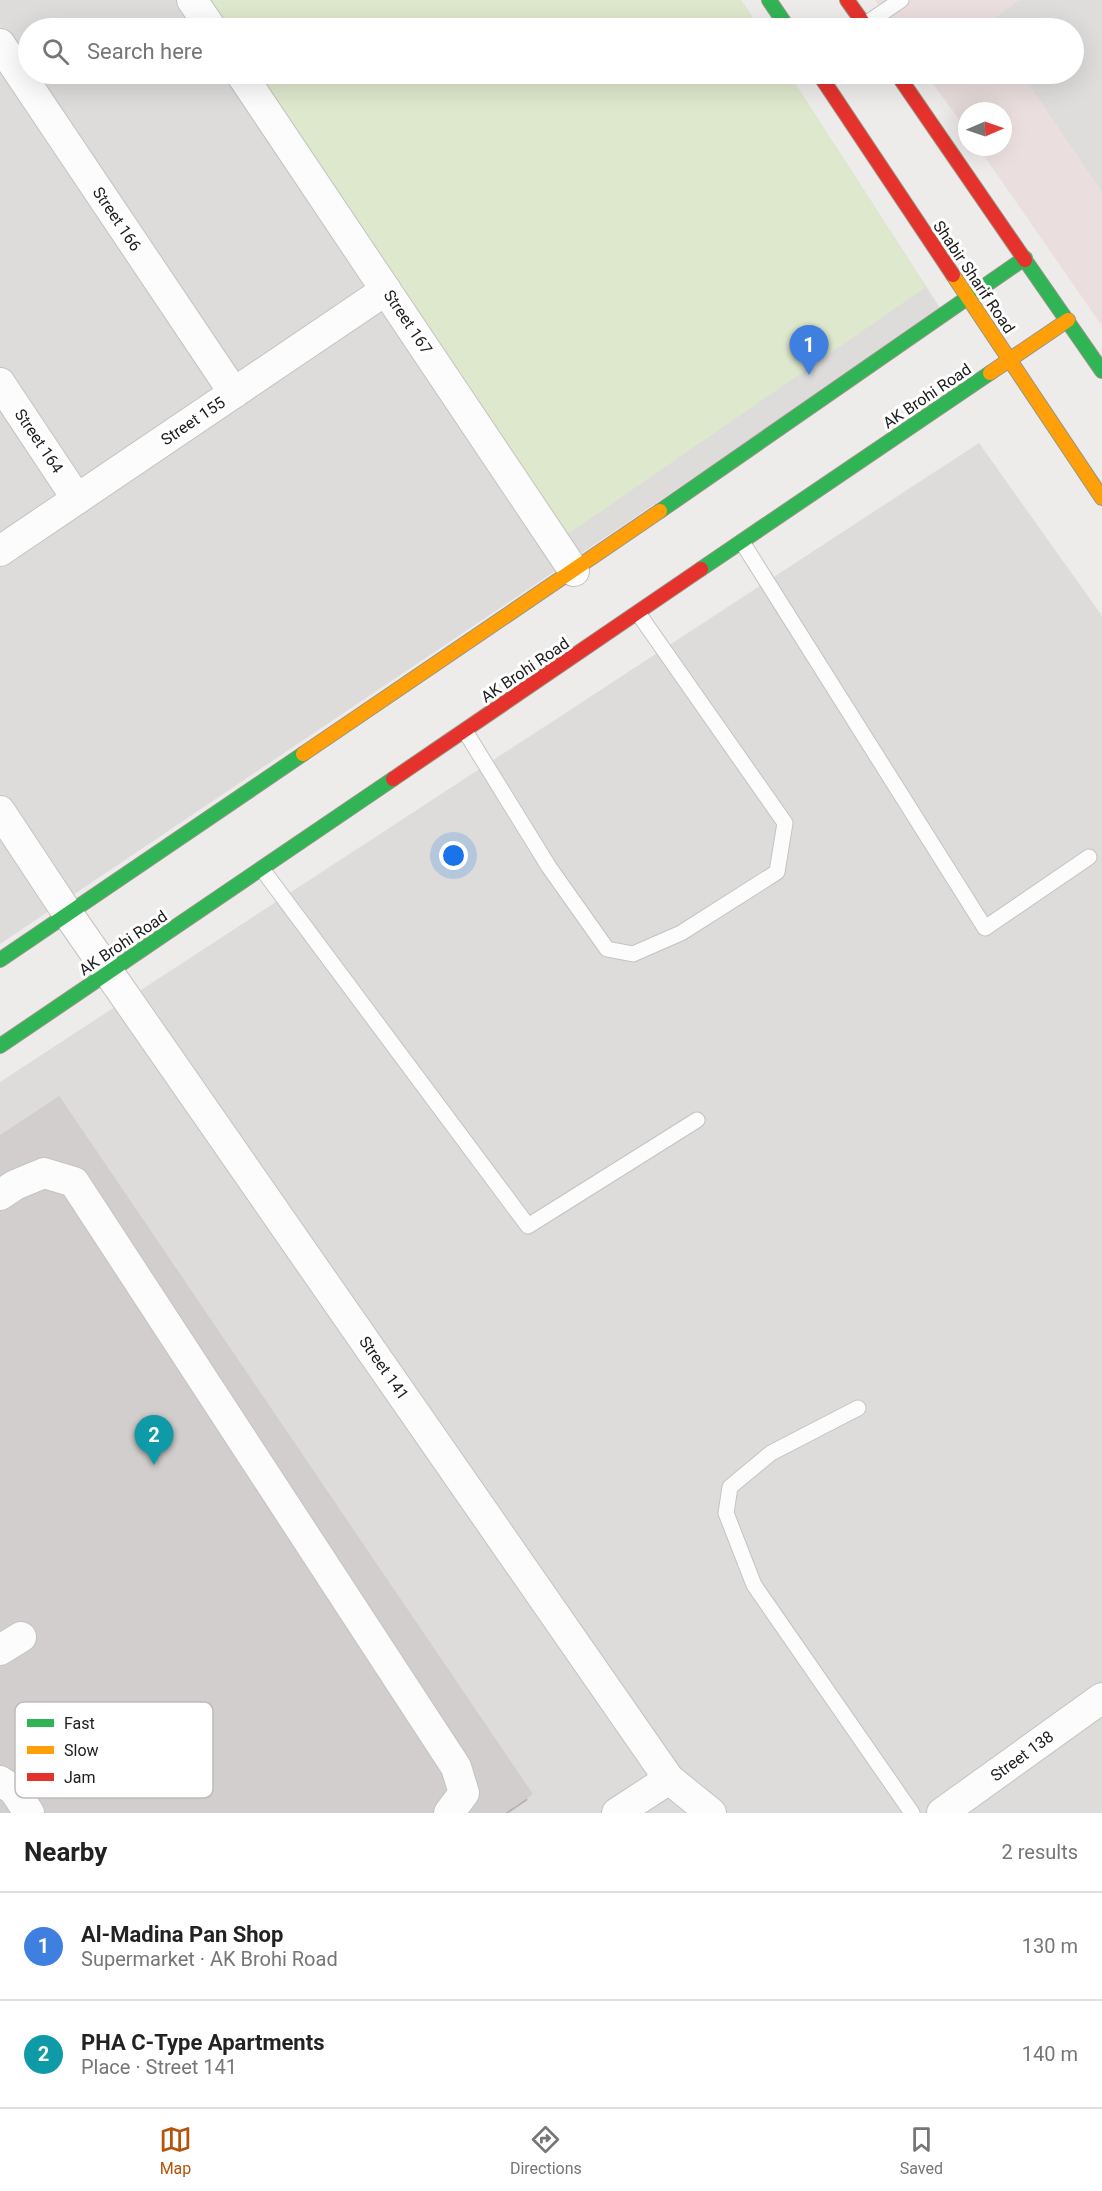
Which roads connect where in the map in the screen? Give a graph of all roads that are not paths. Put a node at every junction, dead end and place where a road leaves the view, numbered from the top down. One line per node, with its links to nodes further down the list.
1 (192, 0): 5 (street)
2 (769, 0): 6 (street)
3 (847, 0): 7 (street)
4 (900, 0): 8 (lane)
5 (204, 18)
6 (782, 18)
7 (859, 18)
8 (877, 18)
9 (0, 44): 10 (street, Street 166)
10 (18, 71)
11 (27, 84): 22 (street, Street 166)
12 (248, 84): 16 (street, Street 167)
13 (826, 84): 17 (street, Shabir Sharif Road)
14 (904, 84): 15 (street)
15 (1025, 258): 17 (street); 18 (street)
16 (386, 290): 22 (street, Street 155); 27 (street, Street 167)
17 (969, 298): 19 (street, Shabir Sharif Road); 27 (street)
18 (1068, 320): 19 (street, AK Brohi Road); 20 (street)
19 (1010, 360): 23 (street, Shabir Sharif Road); 25 (street, AK Brohi Road)
20 (1102, 371)
21 (0, 383): 24 (street, Street 164)
22 (234, 393): 24 (street, Street 155)
23 (1102, 498)
24 (78, 499): 26 (street, Street 155)
25 (742, 542): 28 (street, AK Brohi Road); 31 (lane)
26 (0, 551)
27 (574, 571): 33 (street)
28 (638, 613): 29 (street, AK Brohi Road); 29 (lane)
29 (465, 731): 32 (street, AK Brohi Road)
30 (0, 811): 33 (street, Street 141)
31 (1089, 858)
32 (262, 869): 35 (street, AK Brohi Road); 37 (lane)
33 (69, 914): 34 (street); 35 (street, Street 141)
34 (0, 960)
35 (110, 973): 36 (street, AK Brohi Road); 41 (street, Street 141)
36 (0, 1046)
37 (698, 1120)
38 (0, 1195): 46 (street)
39 (858, 1408): 49 (lane)
40 (1102, 1698): 50 (street, Street 138)
41 (669, 1779): 47 (street); 48 (street, Street 141)
42 (0, 1781): 43 (street)
43 (15, 1792)
44 (19, 1798): 45 (street)
45 (29, 1813)
46 (449, 1813)
47 (617, 1813)
48 (711, 1813)
49 (912, 1813)
50 (942, 1813)

